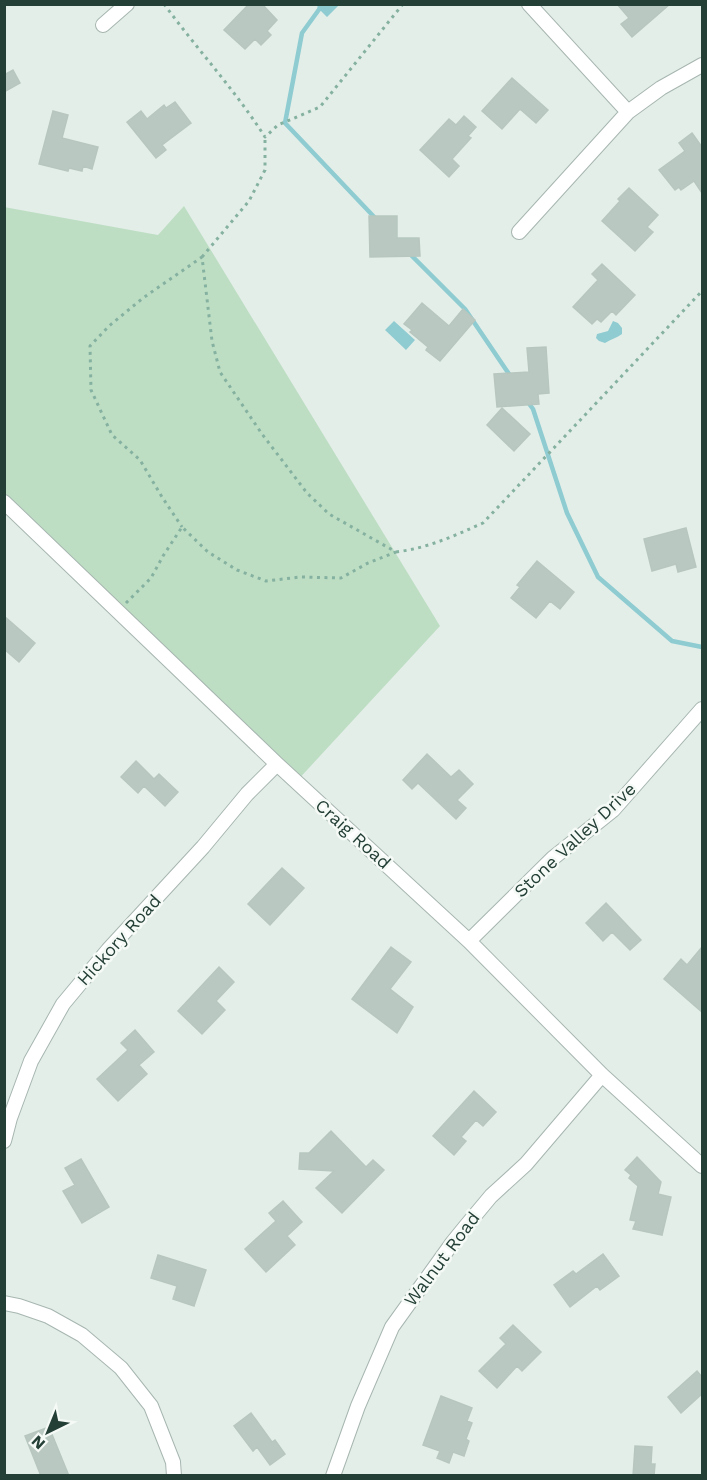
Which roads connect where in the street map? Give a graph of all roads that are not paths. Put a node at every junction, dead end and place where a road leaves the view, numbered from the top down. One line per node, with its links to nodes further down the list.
1 (127, 4): 3 (street)
2 (529, 4): 5 (street)
3 (103, 25)
4 (702, 65): 5 (street)
5 (628, 112): 6 (street)
6 (519, 232)
7 (4, 502): 9 (street, Craig Road)
8 (702, 709): 10 (street, Stone Valley Drive)
9 (277, 764): 10 (street, Craig Road); 12 (street, Hickory Road)
10 (469, 940): 11 (street, Craig Road)
11 (602, 1076): 13 (street, Craig Road); 16 (street, Walnut Road)
12 (4, 1141)
13 (702, 1166)
14 (4, 1303): 15 (street)
15 (174, 1476)
16 (333, 1476)

